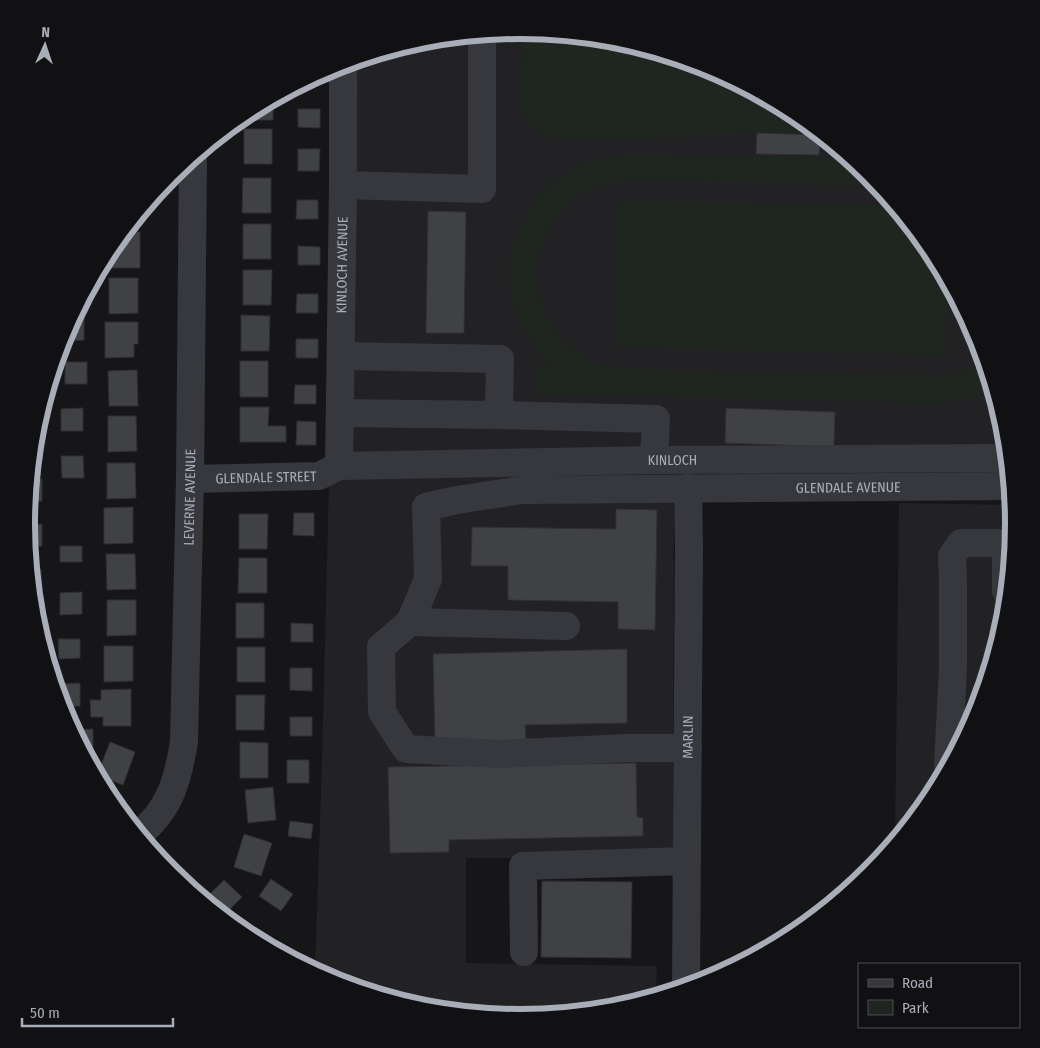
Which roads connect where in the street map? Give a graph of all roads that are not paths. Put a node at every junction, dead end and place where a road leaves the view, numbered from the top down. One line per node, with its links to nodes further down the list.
1 (482, 41): 4 (street)
2 (343, 73): 4 (street, KINLOCH AVENUE)
3 (194, 165): 11 (street, LEVERNE AVENUE)
4 (343, 185): 5 (street, KINLOCH AVENUE)
5 (341, 356): 6 (street, KINLOCH AVENUE); 7 (street)
6 (340, 414): 7 (street); 10 (street, KINLOCH AVENUE)
7 (499, 416): 9 (street)
8 (1001, 458): 9 (street, KINLOCH)
9 (654, 460): 10 (street, KINLOCH)
10 (339, 466): 11 (street, GLENDALE STREET)
11 (190, 479): 19 (street, LEVERNE AVENUE)
12 (1003, 486): 13 (street, GLENDALE AVENUE)
13 (688, 488): 15 (street, GLENDALE AVENUE); 17 (street, MARLIN)
14 (1004, 543): 18 (street)
15 (410, 622): 16 (street); 17 (street)
16 (566, 626)
17 (688, 748): 20 (street, MARLIN)
18 (949, 751)
19 (144, 831)
20 (687, 861): 21 (street); 22 (street, MARLIN)
21 (524, 952)
22 (686, 979)

